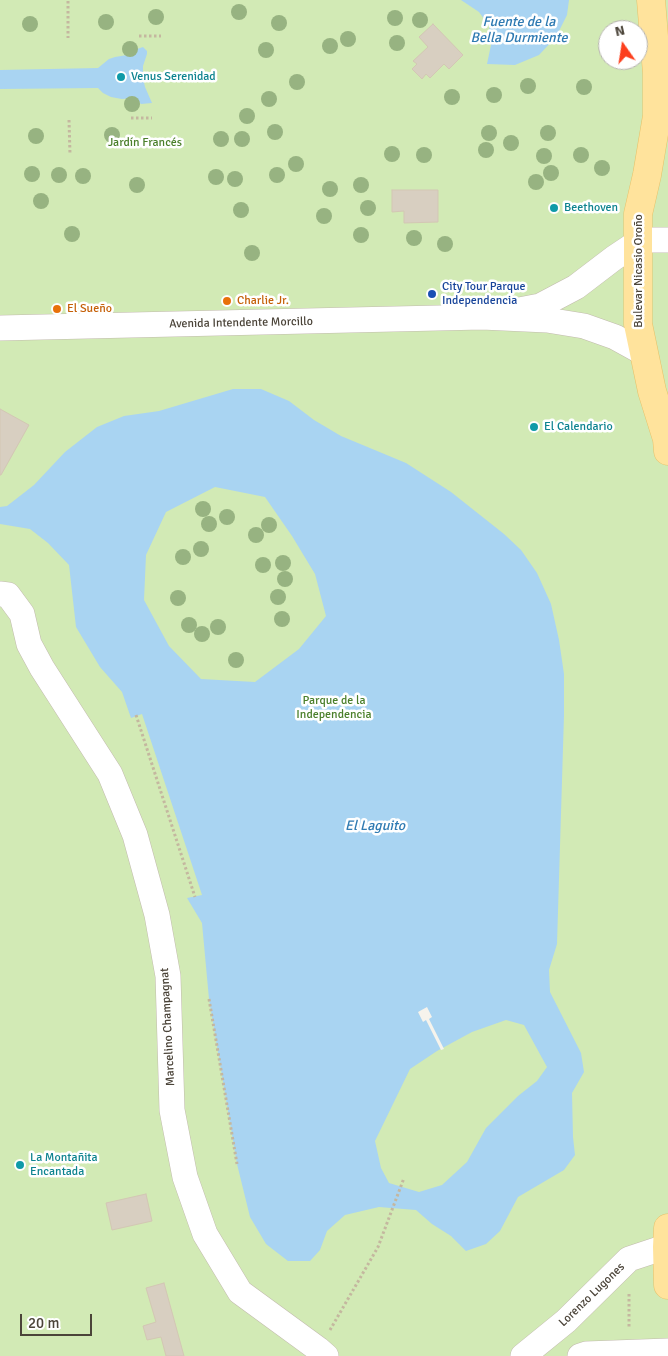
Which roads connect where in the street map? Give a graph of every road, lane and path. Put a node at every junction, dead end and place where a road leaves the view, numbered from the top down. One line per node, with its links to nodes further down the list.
1 (651, 0): 11 (main road, Bulevar Nicasio Oroño)
2 (68, 1): 5 (path)
3 (139, 36): 4 (path)
4 (161, 36)
5 (68, 38)
6 (131, 118): 7 (path)
7 (152, 118)
8 (69, 120): 9 (path)
9 (70, 154)
10 (668, 240): 11 (street)
11 (638, 242): 12 (street, Avenida Intendente Morcillo); 14 (main road, Bulevar Nicasio Oroño)
12 (482, 318): 13 (street, Avenida Intendente Morcillo); 14 (street, Avenida Intendente Morcillo)
13 (0, 328)
14 (656, 358): 15 (main road, Bulevar Nicasio Oroño)
15 (668, 451)
16 (0, 594): 27 (street, Marcelino Champagnat)
17 (136, 715): 18 (path)
18 (195, 897)
19 (208, 999): 20 (path)
20 (237, 1164)
21 (404, 1178): 27 (path)
22 (668, 1240): 24 (main road); 28 (street, Lorenzo Lugones)
23 (629, 1285): 25 (path)
24 (668, 1285)
25 (629, 1330)
26 (668, 1351): 29 (street)
27 (322, 1352)
28 (523, 1356)
29 (580, 1356)

